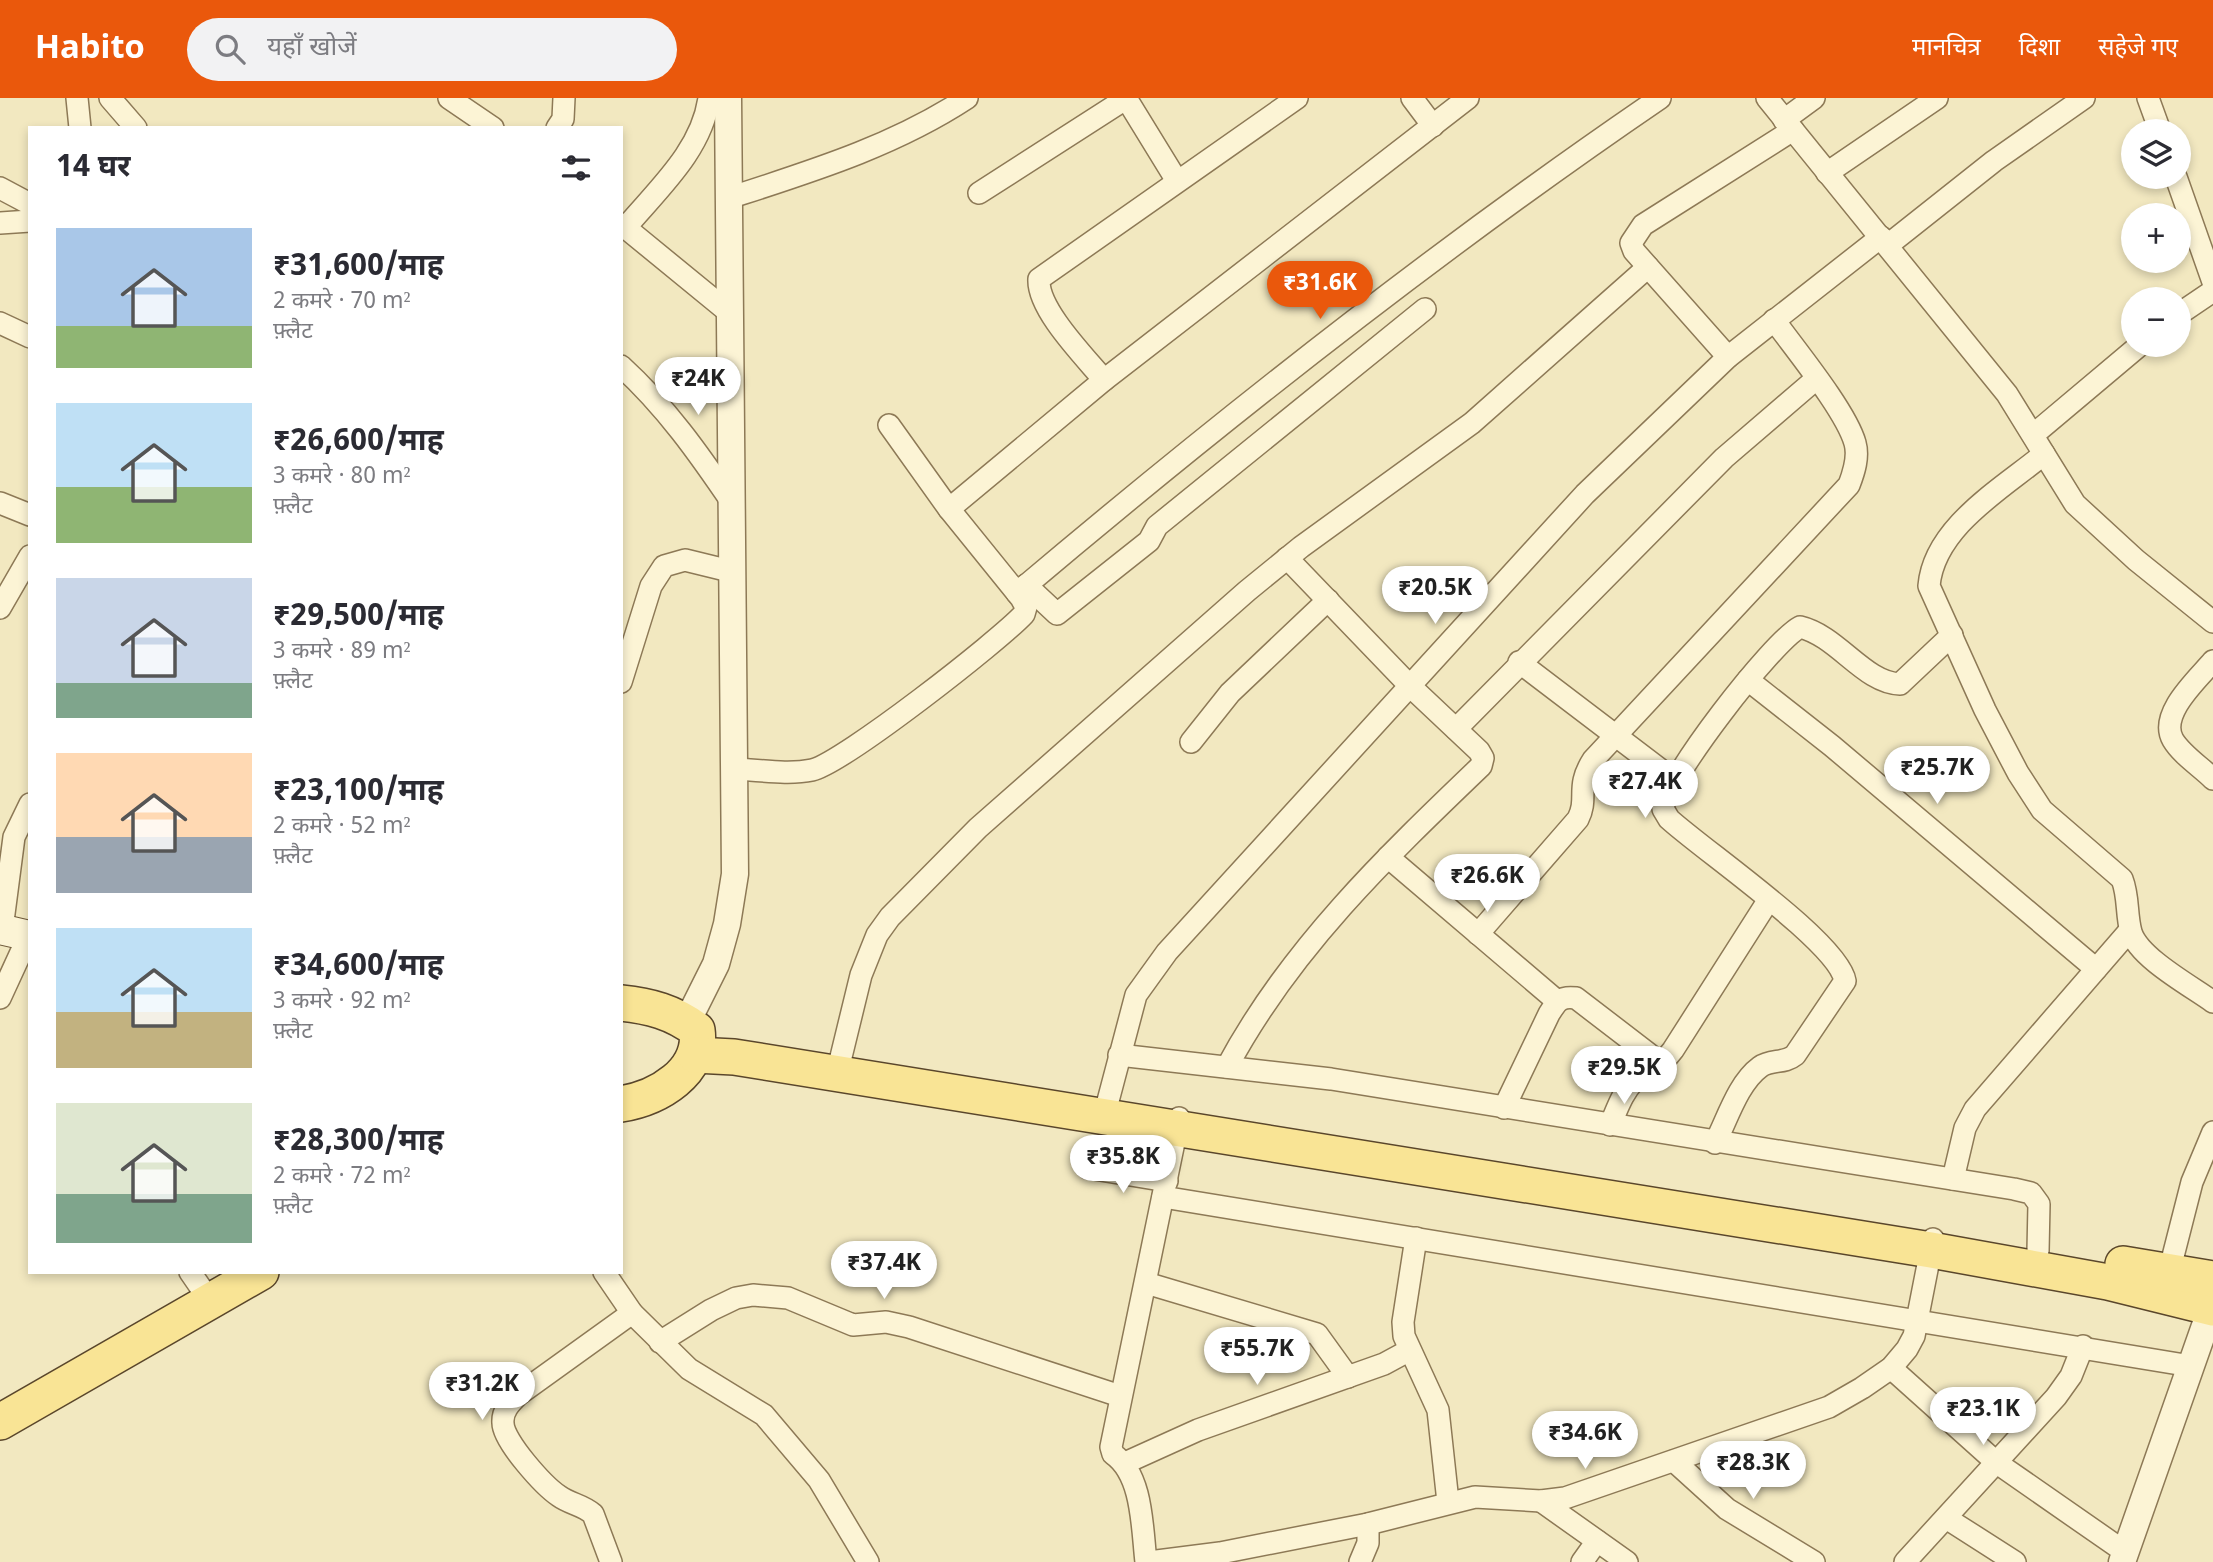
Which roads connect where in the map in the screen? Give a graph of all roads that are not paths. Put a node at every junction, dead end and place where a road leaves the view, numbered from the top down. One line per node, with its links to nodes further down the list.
1 (77, 98): 20 (street)
2 (449, 98): 22 (street)
3 (564, 98): 23 (street)
4 (709, 98): 34 (street)
5 (728, 98): 30 (street)
6 (967, 98): 30 (street)
7 (1126, 98): 26 (street); 29 (street)
8 (1297, 98): 26 (street)
9 (1412, 98): 24 (street)
10 (1468, 98): 24 (street)
11 (1660, 98): 60 (street)
12 (1767, 98): 19 (street)
13 (1814, 98): 19 (street)
14 (1937, 98): 25 (street)
15 (2084, 98): 35 (street)
16 (2148, 98): 18 (street)
17 (114, 100): 21 (street)
18 (2156, 119)
19 (1788, 125): 25 (street); 36 (street)
20 (80, 126)
21 (134, 126)
22 (490, 126)
23 (558, 126)
24 (1433, 126): 49 (street)
25 (1827, 173): 35 (street)
26 (1177, 181): 49 (street)
27 (0, 188): 31 (street)
28 (2180, 189): 37 (street)
29 (979, 193)
30 (729, 198): 41 (street)
31 (28, 203)
32 (28, 221): 33 (street)
33 (0, 223)
34 (624, 226): 41 (street)
35 (1884, 241): 42 (street); 51 (street)
36 (1648, 267): 45 (street); 57 (street)
37 (2213, 282)
38 (2213, 290): 39 (street)
39 (2191, 306)
40 (1425, 309): 60 (street)
41 (731, 314): 54 (street)
42 (1774, 320): 45 (street); 48 (street)
43 (0, 323): 44 (street)
44 (28, 337)
45 (1728, 357): 69 (street)
46 (2126, 357): 51 (street)
47 (623, 368): 54 (street)
48 (1816, 379): 66 (street); 71 (street)
49 (1104, 380): 55 (street)
50 (889, 425): 55 (street)
51 (2033, 435): 52 (street)
52 (2044, 454): 63 (street); 64 (street)
53 (0, 503): 56 (street)
54 (733, 504): 59 (street)
55 (949, 509): 60 (street)
56 (28, 515)
57 (1287, 558): 61 (street); 89 (street)
58 (28, 559): 62 (street)
59 (734, 572): 67 (street); 73 (street)
60 (1022, 589): 73 (street)
61 (1328, 600): 69 (street); 72 (street)
62 (0, 608)
63 (2213, 622)
64 (1952, 635): 68 (street); 79 (street)
65 (2213, 661): 74 (street)
66 (1519, 662): 70 (street); 71 (street)
67 (623, 676)
68 (1748, 680): 75 (street); 82 (street)
69 (1410, 685): 70 (street); 88 (street)
70 (1456, 729): 77 (street)
71 (1615, 733): 75 (street); 81 (street)
72 (1191, 742)
73 (736, 769): 87 (street)
74 (2213, 779)
75 (1674, 780): 78 (street)
76 (28, 808): 80 (street)
77 (1388, 857): 81 (street); 91 (street)
78 (1768, 901): 90 (street); 98 (street)
79 (2130, 929): 82 (street); 85 (street)
80 (15, 932): 83 (street)
81 (1478, 934): 84 (street)
82 (2096, 969): 100 (street)
83 (0, 998)
84 (1557, 1001): 90 (street); 94 (street)
85 (2213, 1002)
86 (623, 1003): 87 (main road)
87 (693, 1036): 89 (main road); 93 (main road); 95 (main road)
88 (1119, 1055): 91 (street); 92 (street)
89 (841, 1057): 92 (main road)
90 (1662, 1065): 96 (street)
91 (1227, 1067): 94 (street)
92 (1108, 1101): 95 (main road)
93 (623, 1103)
94 (1504, 1108): 96 (street)
95 (1178, 1122): 101 (street); 103 (main road)
96 (1610, 1125): 98 (street)
97 (2213, 1132): 105 (street)
98 (1715, 1143): 100 (street)
99 (1088, 1168): 101 (street)
100 (1953, 1179): 104 (street)
101 (1165, 1189): 102 (street); 109 (street)
102 (1416, 1238): 113 (street); 116 (street)
103 (1933, 1242): 104 (main road); 110 (main road); 113 (street)
104 (2038, 1251): 105 (main road)
105 (2169, 1272): 110 (main road)
106 (191, 1274): 111 (street)
107 (257, 1274): 111 (main road)
108 (605, 1274): 112 (street)
109 (1146, 1283): 119 (street); 120 (street)
110 (2213, 1300): 117 (street)
111 (210, 1301): 121 (main road)
112 (632, 1313): 114 (street); 131 (street)
113 (1919, 1320): 115 (street); 118 (street)
114 (660, 1342): 120 (street); 132 (street)
115 (2083, 1346): 117 (street); 124 (street)
116 (1408, 1351): 119 (street); 126 (street)
117 (2191, 1366): 130 (street)
118 (1891, 1368): 122 (street); 124 (street)
119 (1348, 1377): 123 (street)
120 (1120, 1396): 123 (street)
121 (0, 1422)
122 (1674, 1461): 125 (street); 137 (street)
123 (1125, 1463): 133 (street)
124 (1997, 1463): 127 (street); 130 (street)
125 (1541, 1501): 126 (street); 129 (street)
126 (1448, 1502): 128 (street)
127 (1946, 1518): 138 (street); 139 (street)
128 (1368, 1524): 133 (street); 134 (street)
129 (1597, 1541): 135 (street); 136 (street)
130 (2123, 1557)
131 (611, 1562)
132 (868, 1562)
133 (1148, 1562)
134 (1360, 1562)
135 (1582, 1562)
136 (1627, 1562)
137 (1814, 1562)
138 (1905, 1562)
139 (2015, 1562)

